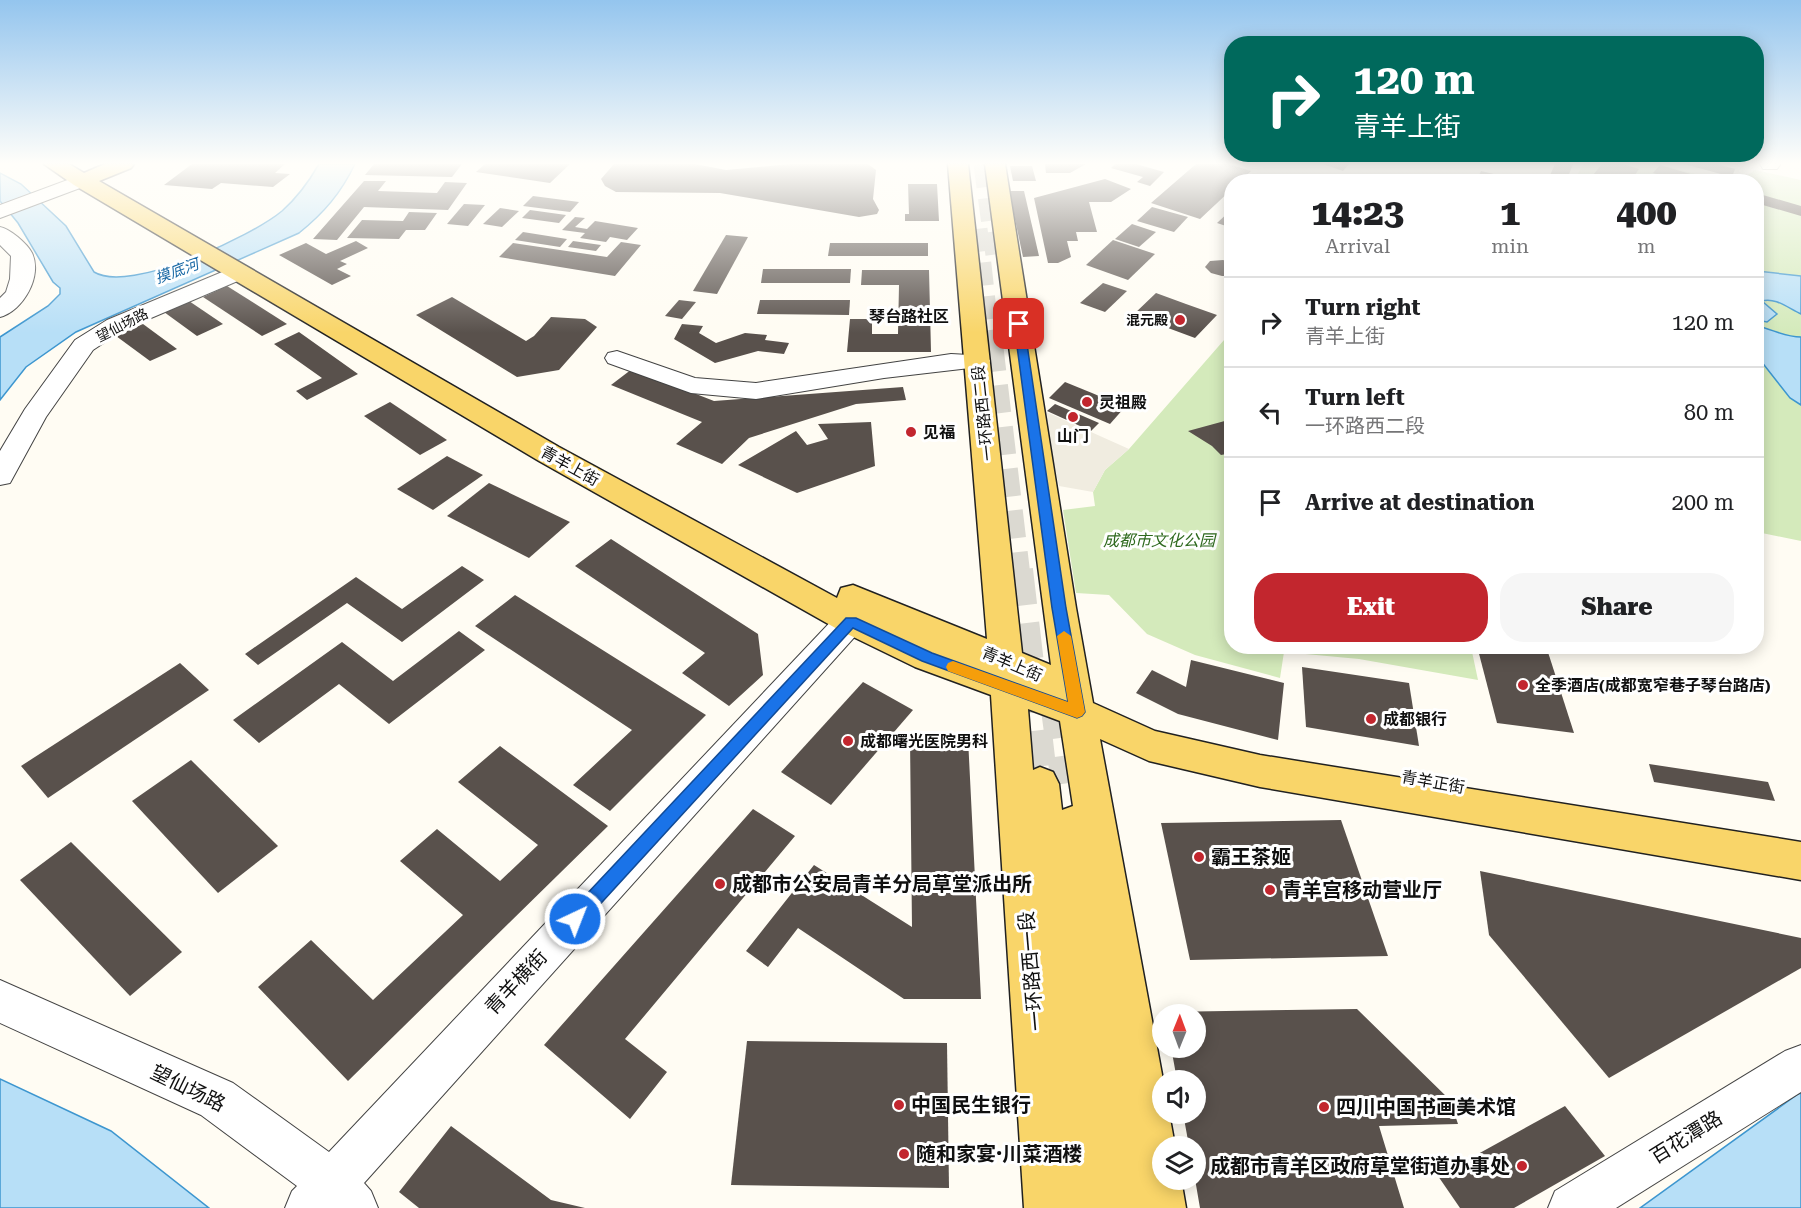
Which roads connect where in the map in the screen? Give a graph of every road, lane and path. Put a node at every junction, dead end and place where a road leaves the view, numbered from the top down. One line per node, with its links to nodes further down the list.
1 (1, 220): 6 (street)
2 (163, 220): 5 (main road, 青羊上街)
3 (964, 220): 8 (main road, 一环路西二段)
4 (1002, 220): 12 (main road)
5 (241, 267): 9 (street, 望仙场路); 10 (main road, 青羊上街)
6 (0, 310)
7 (616, 358): 8 (street)
8 (978, 361): 11 (main road, 一环路西二段)
9 (0, 477)
10 (859, 613): 11 (main road, 青羊上街); 17 (street, 青羊横街)
11 (1007, 675): 12 (main road, 青羊上街); 18 (main road, 一环路西一段)
12 (1075, 701): 13 (main road, 青羊正街); 14 (main road, 青羊正街); 21 (main road)
13 (1801, 846)
14 (1801, 861)
15 (0, 1001): 17 (street, 望仙场路)
16 (1801, 1067): 22 (street, 百花潭路)
17 (327, 1200)
18 (1050, 1208)
19 (1086, 1208): 20 (main road)
20 (1126, 1208)
21 (1161, 1208)
22 (1572, 1208)

